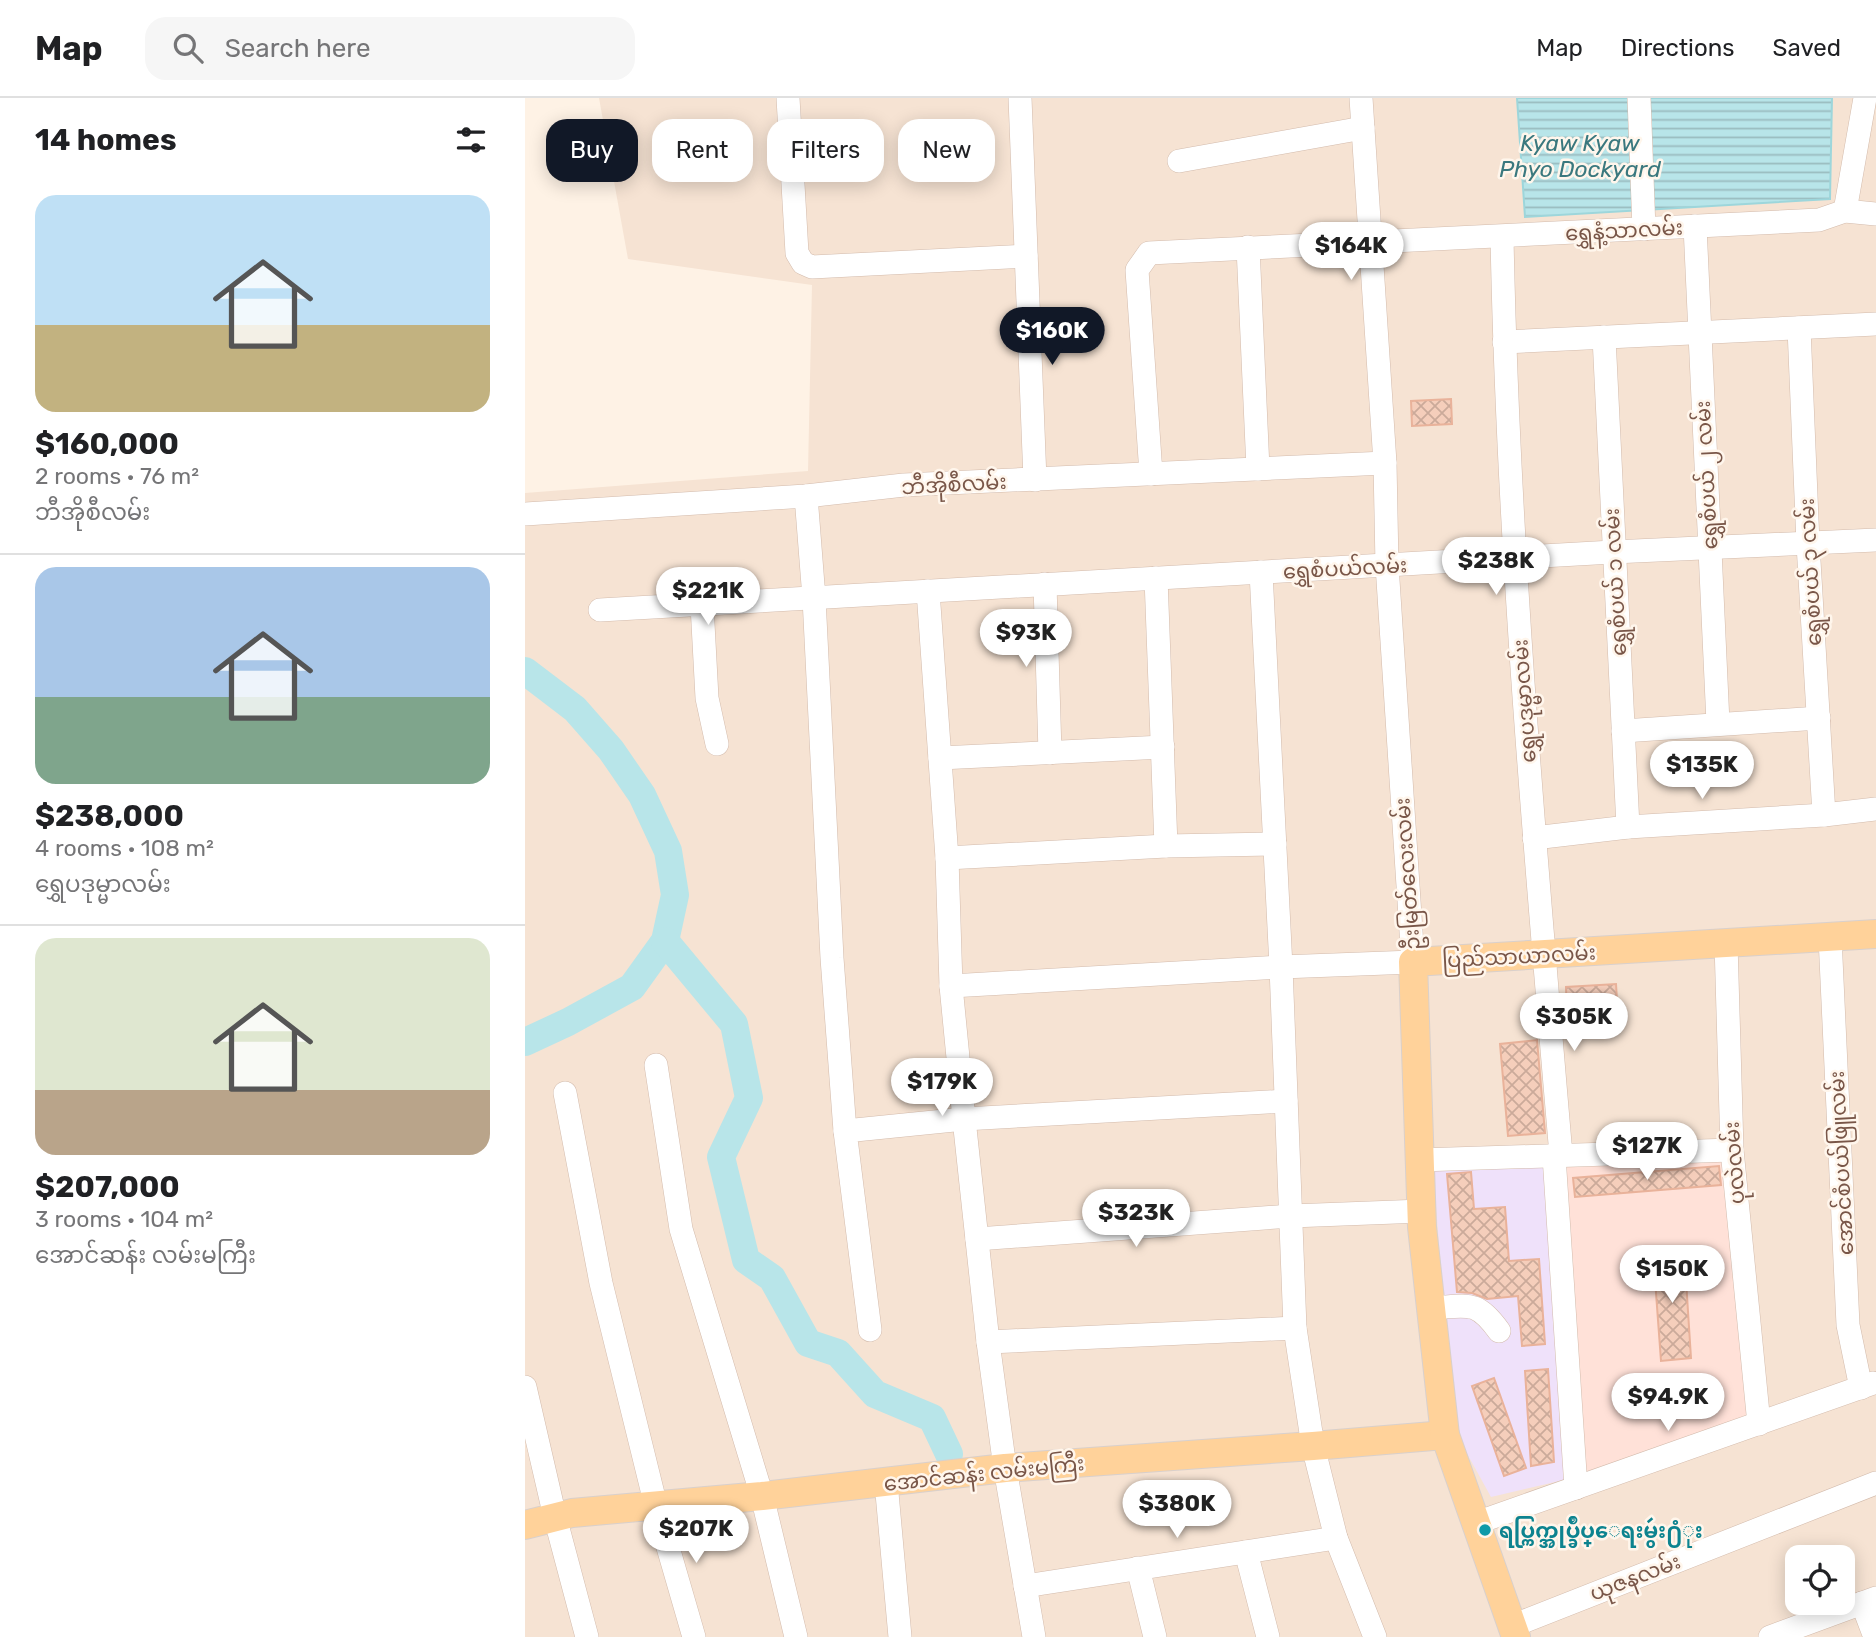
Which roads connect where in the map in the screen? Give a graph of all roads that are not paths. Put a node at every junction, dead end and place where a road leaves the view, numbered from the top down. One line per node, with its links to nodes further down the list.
1 (788, 98): 15 (street)
2 (1020, 98): 15 (street)
3 (1361, 98): 6 (street, ဦးမြတ်လေးလမ်း)
4 (1639, 98): 11 (street)
5 (1865, 98): 8 (street)
6 (1363, 128): 7 (street); 13 (street, ဦးမြတ်လေးလမ်း)
7 (1179, 161)
8 (1845, 211): 9 (street, ရွှေနံ့သာလမ်း); 10 (street, ရွှေနံ့သာလမ်း)
9 (1876, 214)
10 (1695, 226): 11 (street, ရွှေနံ့သာလမ်း); 18 (street, ရွှေစံပယ် ၂ လမ်း)
11 (1644, 229): 12 (street, ရွှေနံ့သာလမ်း)
12 (1502, 237): 13 (street, ရွှေနံ့သာလမ်း); 20 (street, ရွှေပဒုမ္မာလမ်း)
13 (1370, 241): 14 (street, ရွှေနံ့သာလမ်း); 21 (street, ဦးမြတ်လေးလမ်း)
14 (1248, 247): 22 (street); 23 (street, ရွှေနံ့သာလမ်း)
15 (1026, 256): 24 (street)
16 (1876, 324): 17 (street)
17 (1799, 328): 18 (street); 28 (street, ရွှေစံပယ် ၃ လမ်း)
18 (1699, 333): 19 (street); 29 (street, ရွှေစံပယ် ၂ လမ်း)
19 (1604, 337): 20 (street); 30 (street, ရွှေစံပယ် ၁ လမ်း)
20 (1504, 342): 31 (street, ရွှေပဒုမ္မာလမ်း)
21 (1385, 463): 22 (street, ဘီအိုစီလမ်း); 32 (street, ဦးမြတ်လေးလမ်း)
22 (1258, 469): 23 (street, ဘီအိုစီလမ်း)
23 (1151, 474): 24 (street, ဘီအိုစီလမ်း)
24 (1035, 480): 25 (street, ဘီအိုစီလမ်း)
25 (806, 496): 26 (street, ဘီအိုစီလမ်း); 37 (street)
26 (525, 514)
27 (1876, 540): 28 (street, ရွှေစံပယ်လမ်း)
28 (1808, 544): 29 (street, ရွှေစံပယ်လမ်း); 40 (street, ရွှေစံပယ် ၃ လမ်း)
29 (1709, 548): 30 (street, ရွှေစံပယ်လမ်း); 41 (street, ရွှေစံပယ် ၂ လမ်း)
30 (1613, 552): 31 (street, ရွှေစံပယ်လမ်း); 42 (street, ရွှေစံပယ် ၁ လမ်း)
31 (1516, 559): 32 (street, ရွှေစံပယ်လမ်း); 50 (street, ရွှေပဒုမ္မာလမ်း)
32 (1387, 565): 33 (street, ရွှေစံပယ်လမ်း); 58 (street, ဦးမြတ်လေးလမ်း)
33 (1261, 572): 34 (street, ရွှေစံပယ်လမ်း); 51 (street)
34 (1156, 578): 35 (street, ရွှေစံပယ်လမ်း); 44 (street)
35 (1045, 584): 36 (street, ရွှေစံပယ်လမ်း); 45 (street)
36 (928, 591): 37 (street, ရွှေစံပယ်လမ်း); 46 (street)
37 (814, 598): 38 (street, ရွှေစံပယ်လမ်း); 65 (street)
38 (702, 605): 39 (street, ရွှေစံပယ်လမ်း); 43 (street)
39 (600, 610)
40 (1819, 718): 41 (street); 48 (street, ရွှေစံပယ် ၃ လမ်း)
41 (1719, 723): 42 (street)
42 (1623, 730): 49 (street, ရွှေစံပယ် ၁ လမ်း)
43 (717, 744)
44 (1163, 747): 45 (street); 52 (street)
45 (1050, 752): 46 (street)
46 (940, 758): 53 (street)
47 (1876, 809): 48 (street)
48 (1824, 816): 49 (street)
49 (1629, 827): 50 (street)
50 (1534, 838): 57 (street, ရွှေပဒုမ္မာလမ်း)
51 (1275, 844): 52 (street); 59 (street)
52 (1166, 846): 53 (street)
53 (947, 858): 60 (street)
54 (1876, 934): 55 (main road, ပြည်သာယာလမ်း)
55 (1830, 937): 56 (main road, ပြည်သာယာလမ်း); 77 (street, အောင်စံပယ်ဖြူလမ်း)
56 (1726, 943): 57 (main road, ပြည်သာယာလမ်း); 66 (street, ပုလဲလမ်း)
57 (1544, 954): 58 (main road, ပြည်သာယာလမ်း); 67 (street, ရွှေပဒုမ္မာလမ်း)
58 (1413, 962): 59 (street, ပြည်သာယာလမ်း); 68 (main road, ဦးမြတ်လေးလမ်း)
59 (1281, 967): 60 (street, ပြည်သာယာလမ်း); 63 (street)
60 (951, 986): 64 (street)
61 (656, 1065): 86 (street)
62 (565, 1094): 87 (street)
63 (1286, 1101): 64 (street); 70 (street)
64 (964, 1119): 65 (street); 71 (street)
65 (845, 1131): 74 (street)
66 (1732, 1150): 67 (street); 79 (street, ပုလဲလမ်း)
67 (1557, 1156): 68 (street); 85 (street, ရွှေပဒုမ္မာလမ်း)
68 (1420, 1160): 69 (main road, ဦးမြတ်လေးလမ်း)
69 (1422, 1211): 70 (street); 72 (main road, ဦးမြတ်လေးလမ်း)
70 (1291, 1216): 71 (street); 73 (street)
71 (977, 1239): 76 (street)
72 (1431, 1308): 75 (street); 80 (main road, ဦးမြတ်လေးလမ်း)
73 (1295, 1328): 76 (street); 81 (street)
74 (870, 1331)
75 (1499, 1331)
76 (988, 1342): 82 (street)
77 (1869, 1385): 79 (street)
78 (525, 1387): 88 (street)
79 (1759, 1424): 85 (street)
80 (1445, 1435): 81 (main road, အောင်ဆန်း လမ်းမကြီး); 89 (main road, ဦးမြတ်လေးလမ်း)
81 (1313, 1446): 82 (main road, အောင်ဆန်း လမ်းမကြီး); 91 (street)
82 (1005, 1468): 83 (main road, အောင်ဆန်း လမ်းမကြီး); 94 (street)
83 (886, 1482): 86 (main road, အောင်ဆန်း လမ်းမကြီး); 100 (street)
84 (1876, 1483): 96 (street, ယုဇနလမ်း)
85 (1576, 1488): 89 (street)
86 (762, 1496): 87 (main road, အောင်ဆန်း လမ်းမကြီး); 99 (street)
87 (656, 1506): 88 (main road, အောင်ဆန်း လမ်းမကြီး); 98 (street)
88 (555, 1517): 90 (main road, အောင်ဆန်း လမ်းမကြီး); 97 (street)
89 (1476, 1523): 96 (main road, ဦးမြတ်လေးလမ်း)
90 (525, 1525)
91 (1336, 1538): 92 (street); 104 (street)
92 (1246, 1552): 93 (street); 103 (street)
93 (1138, 1568): 94 (street); 102 (street)
94 (1025, 1586): 101 (street)
95 (1869, 1601): 105 (street); 106 (street)
96 (1514, 1631)
97 (587, 1637)
98 (694, 1637)
99 (796, 1637)
100 (900, 1637)
101 (1034, 1637)
102 (1155, 1637)
103 (1268, 1637)
104 (1375, 1637)
105 (1770, 1637)
106 (1875, 1637)

